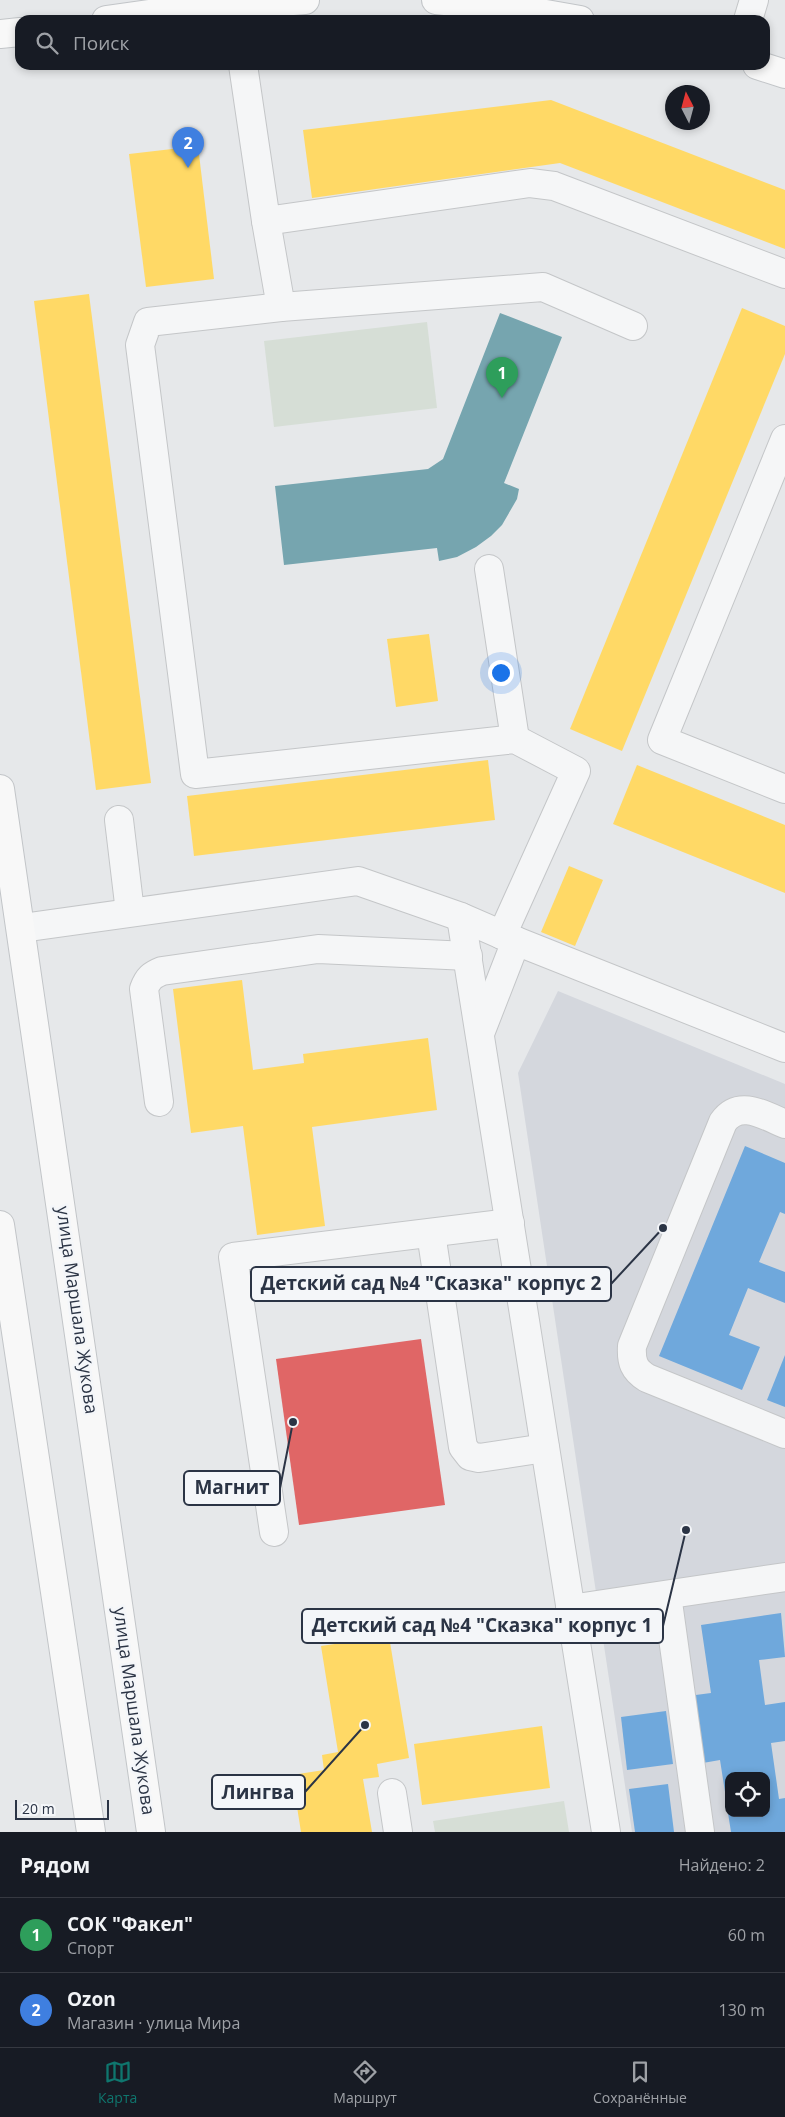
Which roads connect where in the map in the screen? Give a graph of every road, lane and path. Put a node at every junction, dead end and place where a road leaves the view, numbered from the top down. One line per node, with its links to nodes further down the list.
1 (305, 0): 4 (main road)
2 (436, 0): 6 (main road)
3 (754, 0): 7 (lane)
4 (236, 13): 5 (main road)
5 (199, 15)
6 (551, 15)
7 (750, 15)
8 (15, 32): 9 (main road)
9 (0, 34)
10 (770, 69): 12 (main road)
11 (244, 70): 13 (lane)
12 (785, 74)
13 (266, 221): 14 (lane); 15 (lane)
14 (785, 274)
15 (280, 308): 16 (lane); 19 (lane)
16 (633, 326)
17 (785, 439): 21 (lane)
18 (490, 569): 19 (lane)
19 (515, 739): 27 (lane)
20 (0, 788): 22 (main road, улица Маршала Жукова)
21 (785, 789)
22 (2, 818): 26 (main road, улица Маршала Жукова)
23 (119, 820): 24 (lane)
24 (130, 912): 25 (lane); 26 (lane)
25 (461, 917): 27 (lane); 28 (lane)
26 (22, 928): 44 (main road, улица Маршала Жукова)
27 (508, 938): 29 (lane); 30 (lane)
28 (468, 956): 29 (lane); 31 (lane)
29 (480, 1032): 33 (lane)
30 (785, 1048)
31 (159, 1102)
32 (785, 1124): 36 (lane)
33 (510, 1223): 35 (lane); 37 (lane)
34 (0, 1225): 43 (main road)
35 (431, 1233): 37 (lane); 38 (lane)
36 (785, 1434)
37 (545, 1448): 41 (lane)
38 (274, 1532)
39 (785, 1577): 40 (lane)
40 (667, 1595): 41 (lane); 47 (lane)
41 (570, 1609): 46 (lane)
42 (392, 1793): 45 (lane)
43 (92, 1832)
44 (151, 1832)
45 (398, 1832)
46 (606, 1832)
47 (700, 1832)

